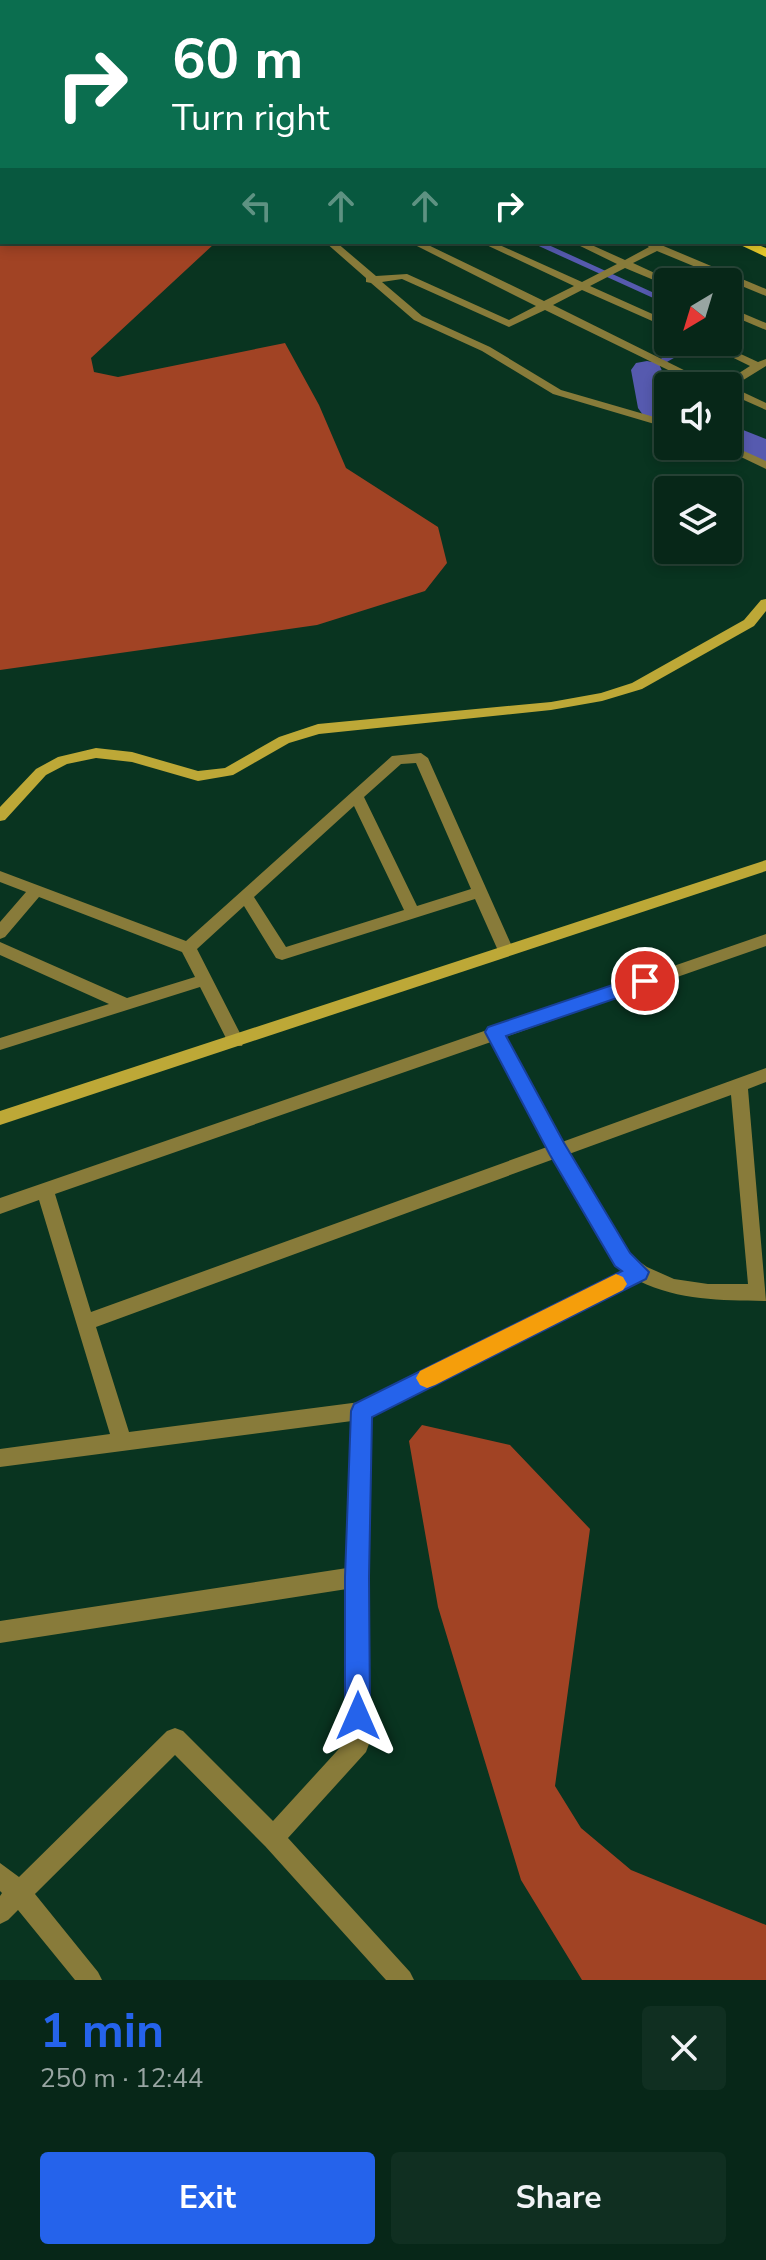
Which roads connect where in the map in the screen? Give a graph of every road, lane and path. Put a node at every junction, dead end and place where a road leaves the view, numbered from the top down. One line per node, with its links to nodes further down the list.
1 (332, 244): 11 (street)
2 (418, 244): 14 (street)
3 (490, 244): 12 (street)
4 (581, 244): 9 (street)
5 (650, 244): 7 (street)
6 (745, 244): 8 (main road)
7 (657, 247): 9 (street); 13 (street)
8 (766, 253)
9 (626, 264): 10 (street); 12 (street)
10 (654, 277)
11 (370, 280): 14 (street); 24 (street)
12 (584, 286): 14 (street); 16 (street)
13 (766, 293)
14 (544, 307): 20 (street)
15 (742, 316): 17 (street)
16 (654, 318)
17 (766, 327)
18 (742, 355): 19 (street)
19 (764, 363): 21 (street)
20 (681, 372)
21 (742, 378)
22 (742, 395): 23 (street)
23 (766, 407)
24 (654, 420)
25 (742, 454): 26 (street)
26 (766, 465)
27 (766, 603): 29 (street)
28 (356, 796): 33 (street); 34 (street); 35 (street)
29 (0, 816)
30 (766, 865): 40 (street)
31 (0, 876): 32 (street)
32 (36, 890): 36 (street); 39 (street)
33 (480, 892): 35 (street); 40 (street)
34 (245, 896): 35 (street); 39 (street)
35 (413, 913)
36 (0, 933)
37 (766, 940): 43 (street)
38 (0, 948): 42 (street)
39 (188, 948): 41 (street)
40 (506, 951): 44 (street)
41 (204, 980): 42 (street); 44 (street)
42 (125, 1004): 45 (street)
43 (494, 1032): 49 (street); 50 (street)
44 (236, 1041): 48 (street)
45 (0, 1044)
46 (766, 1075): 47 (street)
47 (739, 1085): 49 (street); 53 (street)
48 (0, 1118)
49 (557, 1149): 52 (street); 54 (street)
50 (45, 1191): 51 (street); 54 (street)
51 (0, 1206)
52 (639, 1272): 53 (street); 55 (street)
53 (762, 1293)
54 (87, 1322): 56 (street)
55 (362, 1411): 56 (street); 58 (street)
56 (122, 1442): 57 (street)
57 (0, 1458)
58 (357, 1577): 59 (street); 60 (street)
59 (0, 1632)
60 (273, 1838): 62 (street); 65 (street)
61 (0, 1875): 62 (street)
62 (19, 1893): 63 (street); 64 (street)
63 (0, 1912)
64 (90, 1980)
65 (402, 1980)

